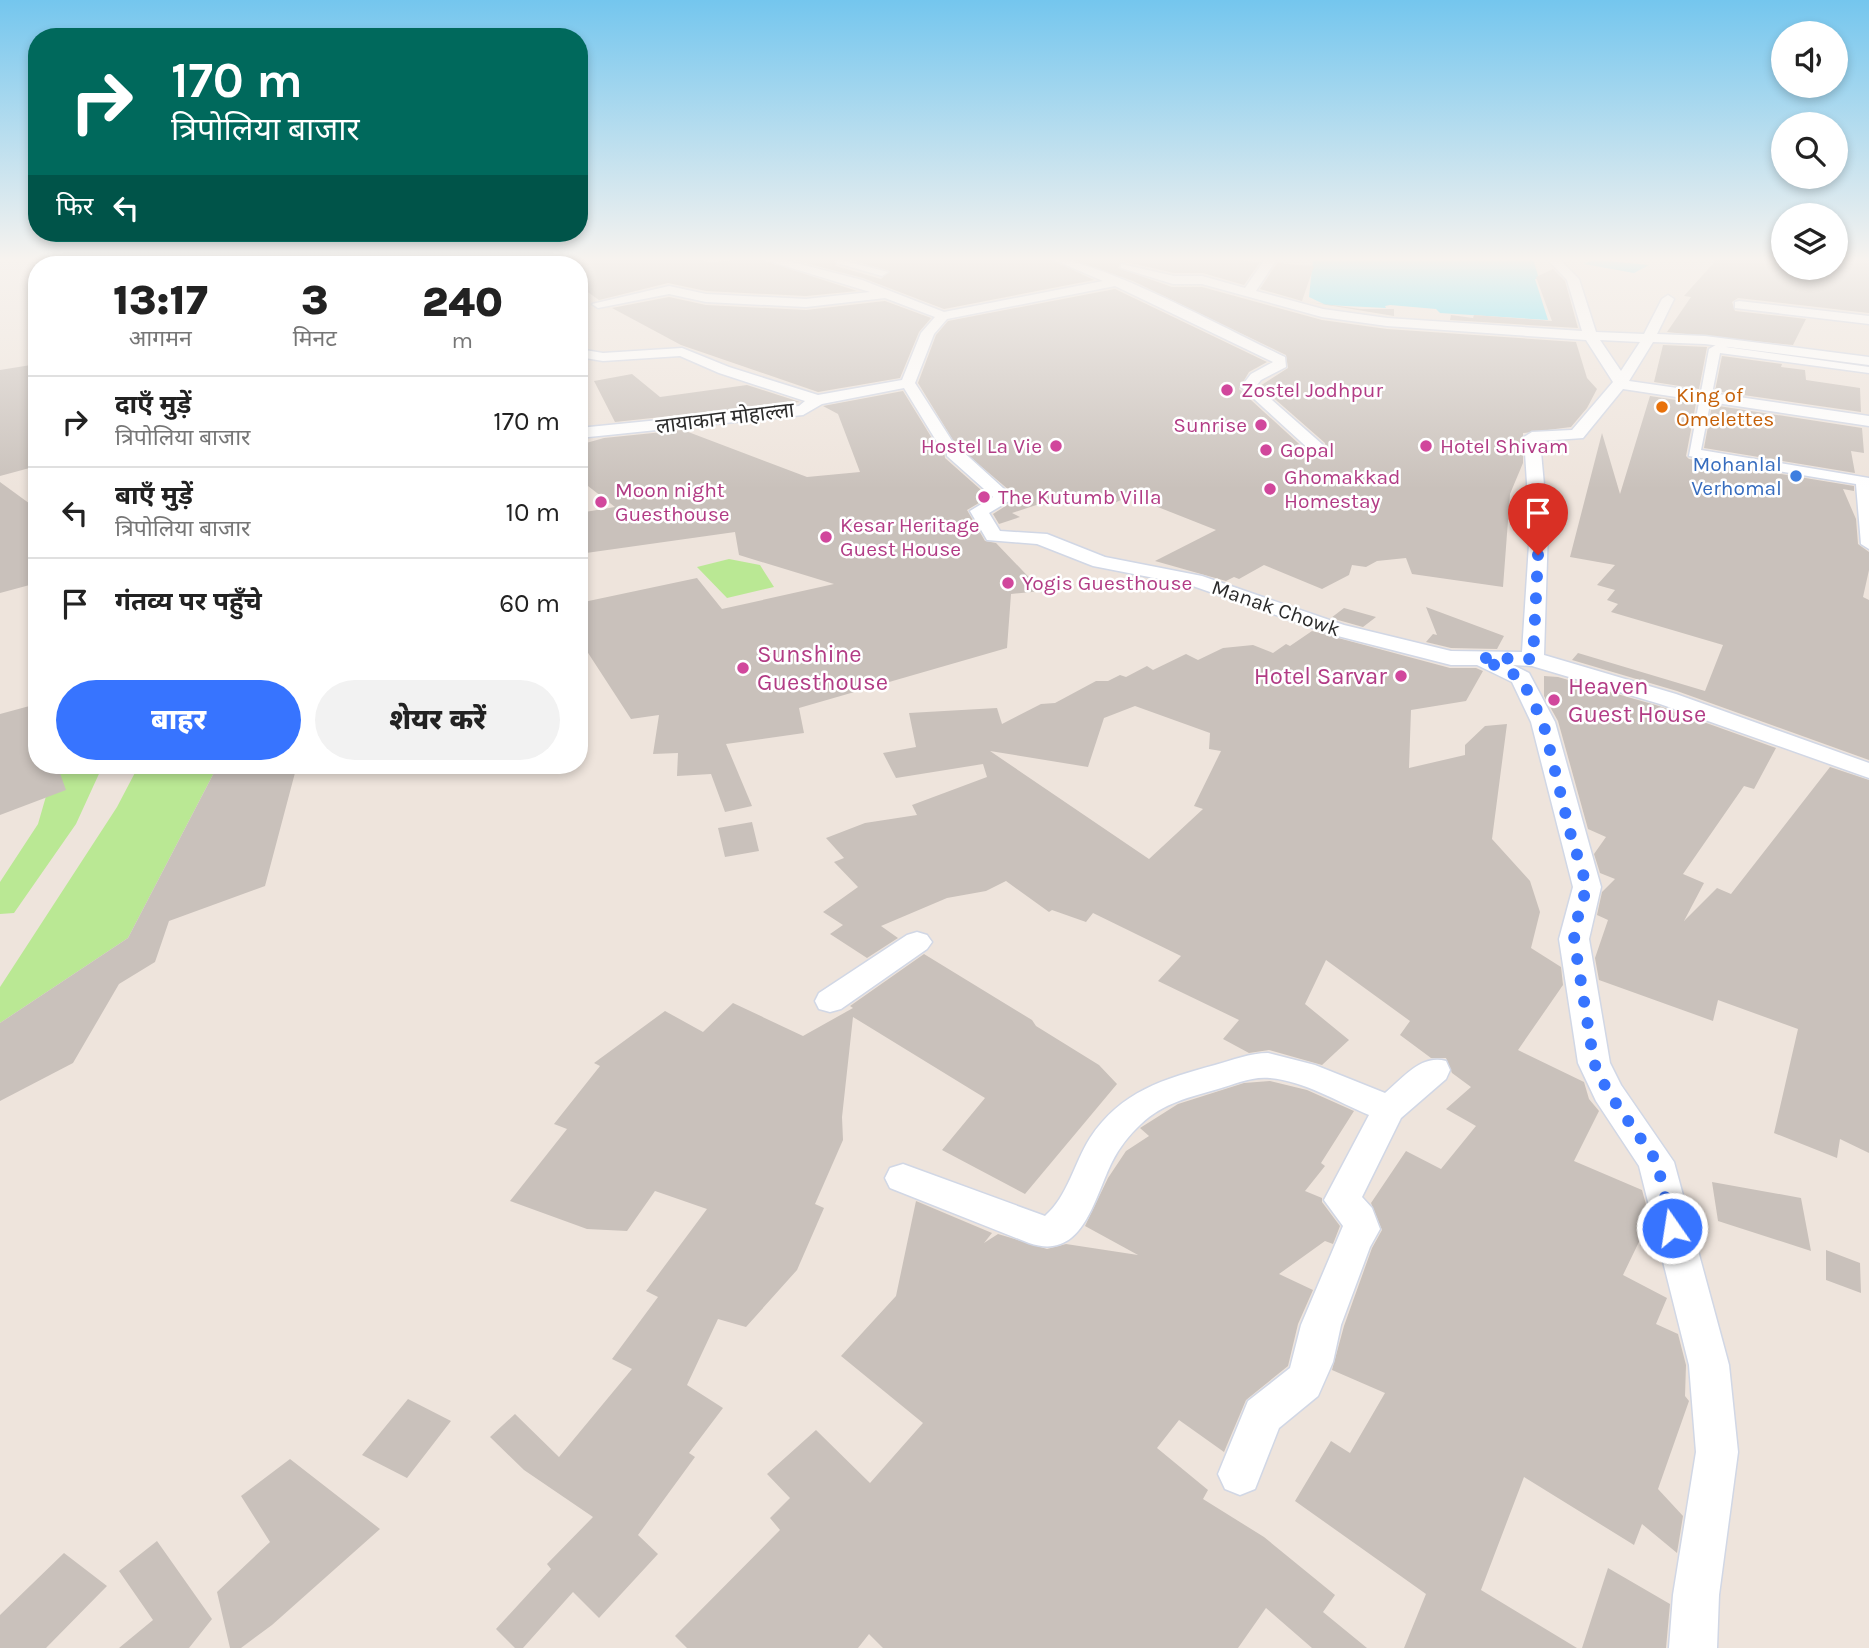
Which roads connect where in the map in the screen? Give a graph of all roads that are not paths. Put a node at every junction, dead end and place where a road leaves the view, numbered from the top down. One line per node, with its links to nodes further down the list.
1 (927, 336): 11 (street)
2 (1229, 336): 17 (street)
3 (1590, 336): 4 (street); 12 (street)
4 (1651, 337): 5 (street); 12 (street)
5 (1722, 346): 8 (street); 10 (street); 13 (street)
6 (588, 354): 7 (street)
7 (603, 357): 9 (street); 14 (street)
8 (1869, 361)
9 (593, 369)
10 (1869, 370)
11 (908, 383): 14 (street, लायाकान मोहाल्ला); 20 (street, Manak Chowk)
12 (1622, 384): 13 (street); 21 (street)
13 (1708, 396): 15 (street); 18 (street)
14 (817, 400): 16 (street, लायाकान मोहाल्ला)
15 (1869, 421)
16 (588, 432)
17 (1317, 448)
18 (1866, 481): 19 (street)
19 (1869, 544)
20 (1480, 658): 21 (street); 29 (street)
21 (1533, 659): 22 (street)
22 (1869, 771)
23 (917, 942): 24 (street)
24 (830, 1000)
25 (1434, 1070): 26 (street)
26 (1389, 1109): 27 (street); 28 (street)
27 (903, 1178)
28 (1240, 1474)
29 (1693, 1648)

